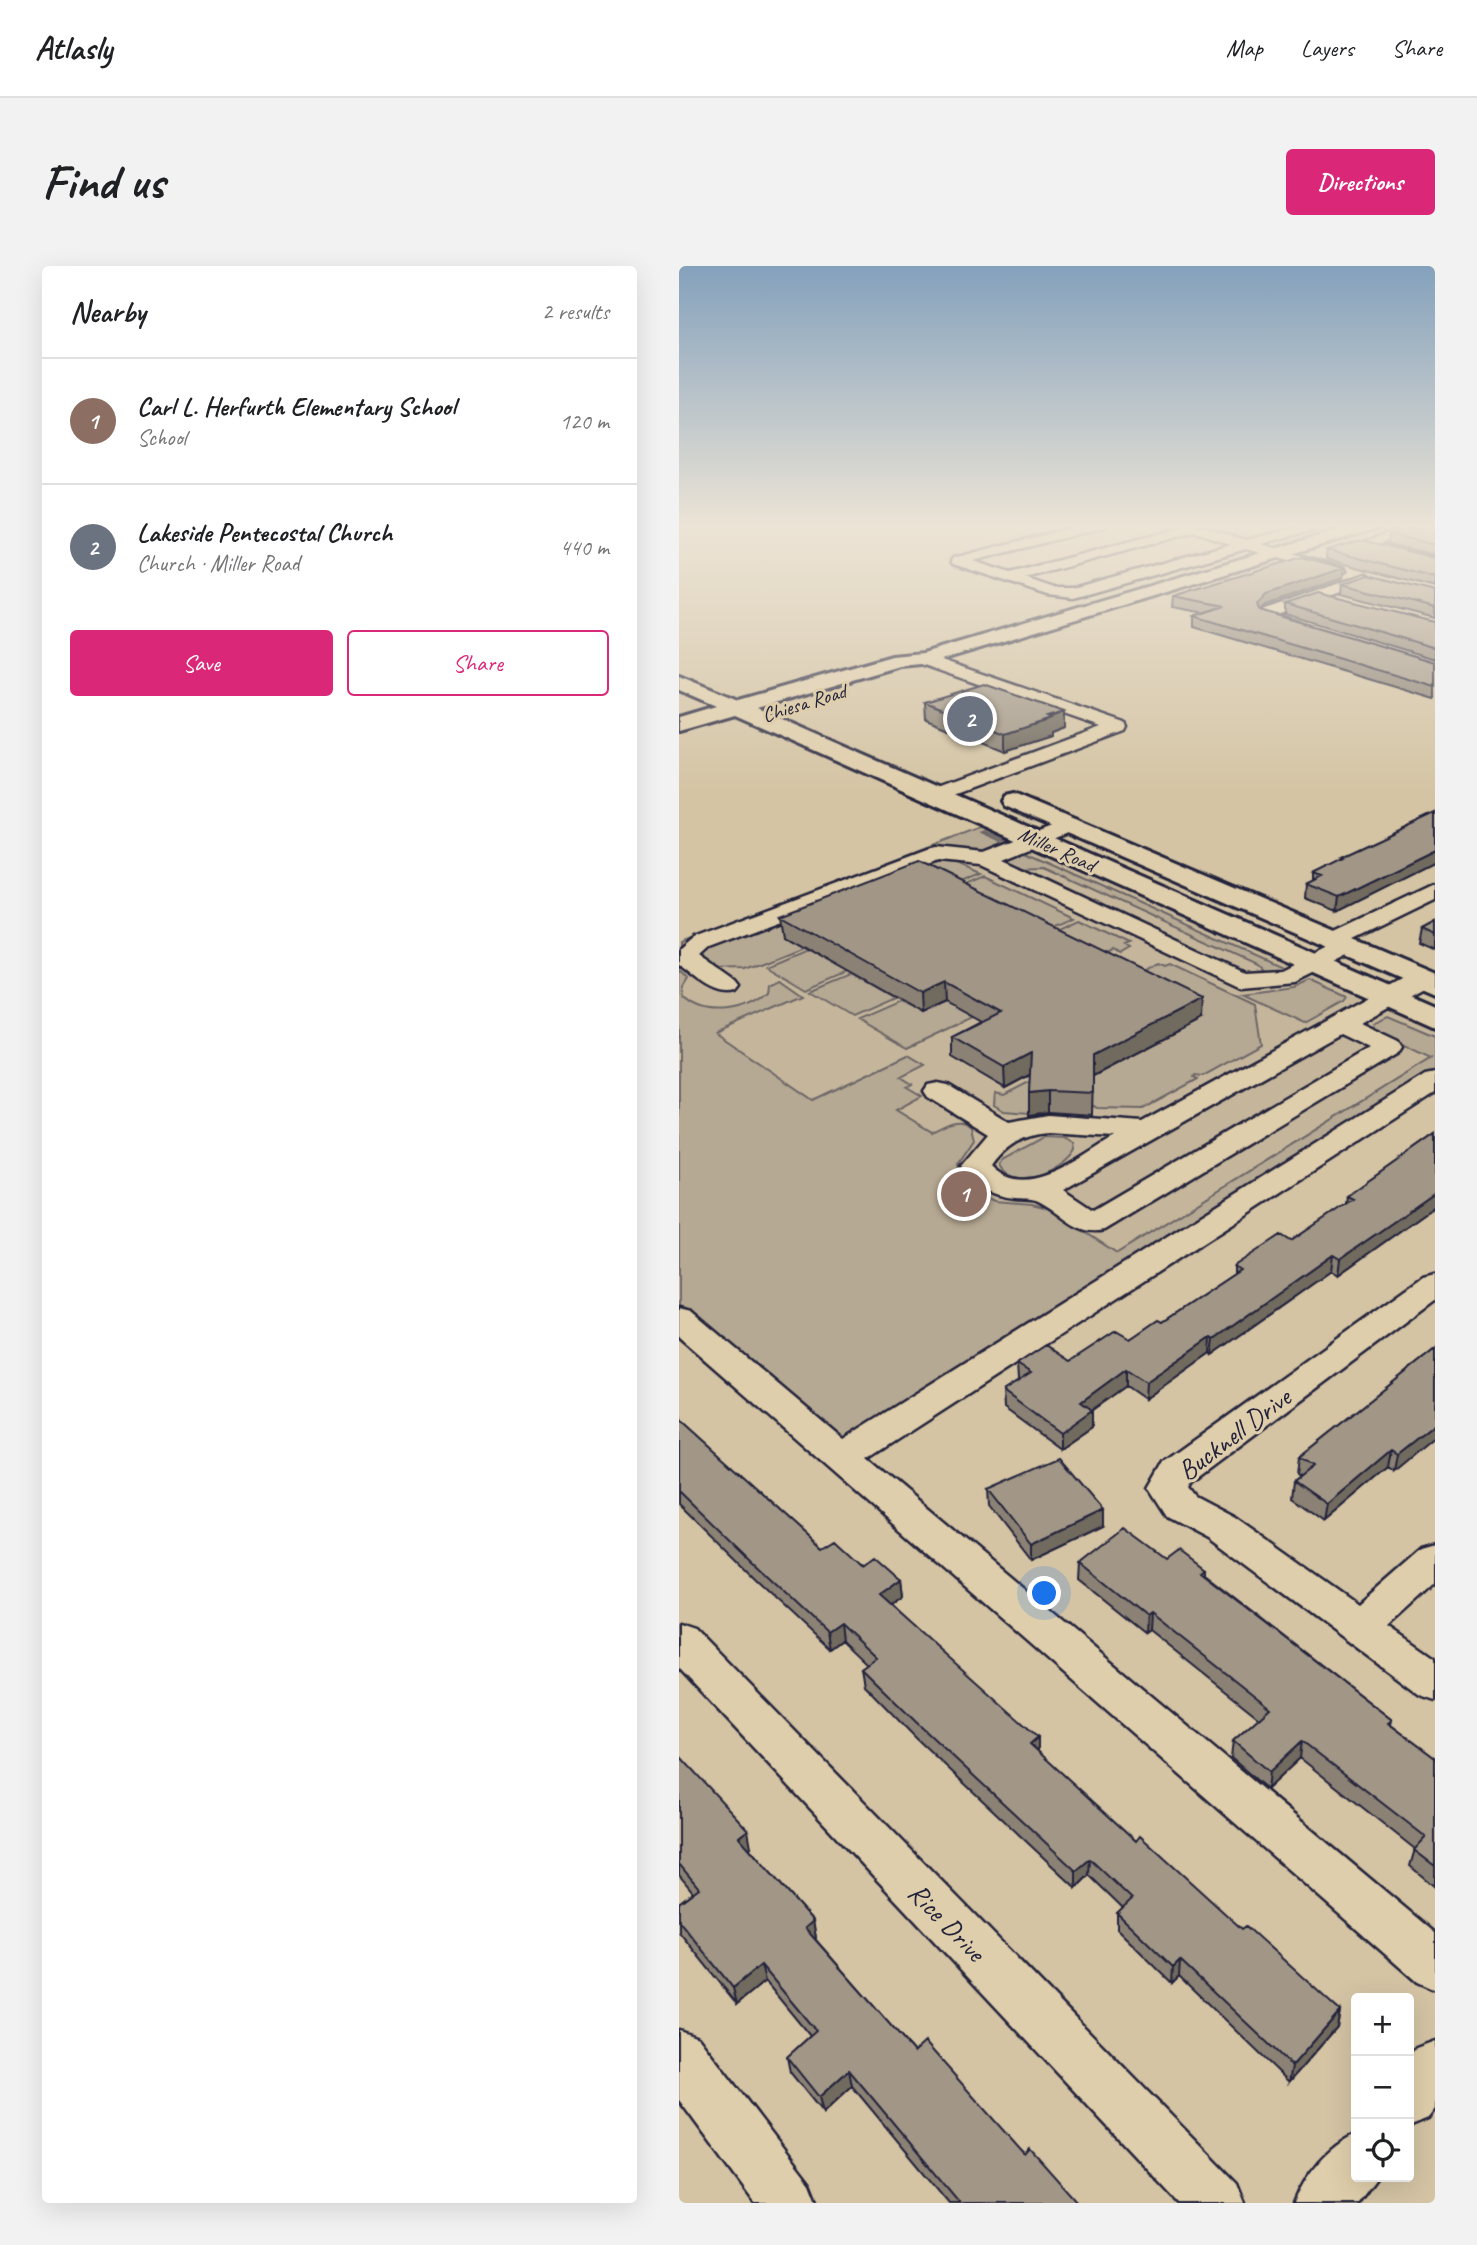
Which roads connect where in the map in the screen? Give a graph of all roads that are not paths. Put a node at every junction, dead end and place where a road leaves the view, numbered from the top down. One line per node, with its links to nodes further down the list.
1 (1070, 614): 5 (main road, Chiesa Road)
2 (1265, 614): 3 (street)
3 (1318, 633)
4 (679, 659): 8 (main road, Miller Road)
5 (924, 659): 8 (main road, Chiesa Road); 9 (main road, Chiesa Road); 12 (street)
6 (679, 682): 7 (main road, Miller Road)
7 (736, 708): 8 (main road, Miller Road); 10 (main road, Chiesa Road)
8 (764, 708): 9 (main road, Miller Road); 11 (main road, Chiesa Road); 13 (main road, Miller Road)
9 (797, 710)
10 (679, 724)
11 (679, 740)
12 (970, 782): 13 (main road, Miller Road); 14 (main road, Miller Road)
13 (940, 783): 15 (main road, Miller Road)
14 (1070, 825): 15 (street); 18 (main road, Miller Road)
15 (1035, 839): 16 (street); 19 (main road, Miller Road)
16 (986, 859): 19 (street); 21 (street)
17 (1435, 891): 18 (street)
18 (1342, 943): 19 (street); 20 (main road, Miller Road)
19 (1314, 963): 22 (main road, Miller Road)
20 (1428, 981): 22 (street)
21 (728, 988)
22 (1389, 997): 23 (main road, Miller Road); 24 (street)
23 (1435, 1017)
24 (1339, 1024): 27 (street); 29 (street)
25 (1435, 1081): 32 (street)
26 (938, 1091): 28 (street)
27 (1147, 1131): 28 (street); 29 (street)
28 (1008, 1134): 29 (street)
29 (1041, 1190)
30 (1435, 1284): 34 (street, Bucknell Drive)
31 (679, 1319): 32 (street)
32 (841, 1458): 37 (street)
33 (1435, 1560): 34 (street)
34 (1359, 1627): 36 (street, Bucknell Drive)
35 (679, 1640): 43 (street, Rice Drive)
36 (1435, 1682)
37 (1435, 1965)
38 (679, 2056): 42 (street)
39 (1435, 2067): 40 (street)
40 (1414, 2093)
41 (1351, 2168): 44 (street)
42 (790, 2203)
43 (1217, 2203)
44 (1322, 2203)

